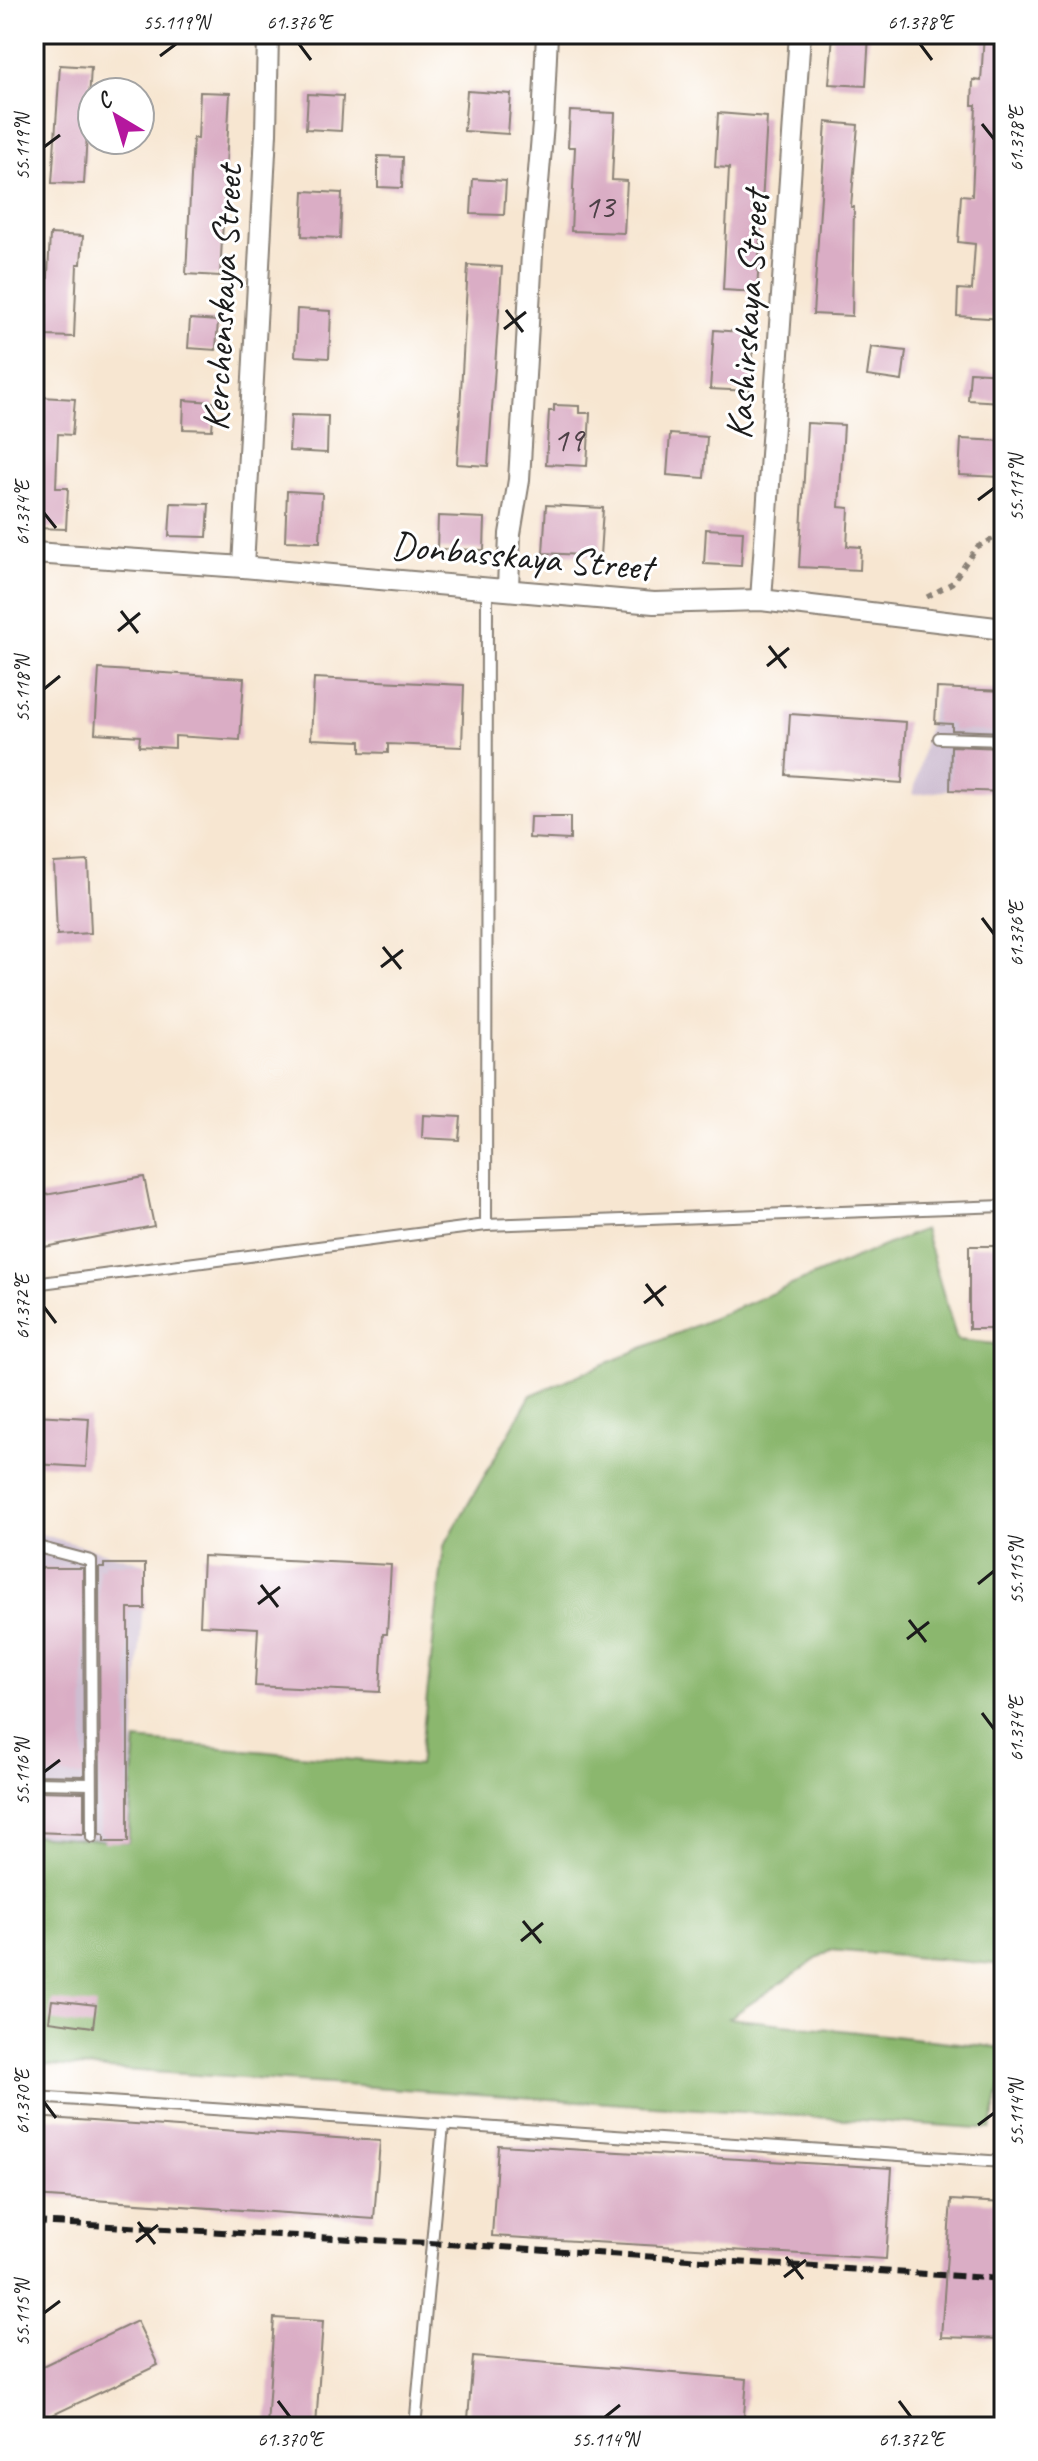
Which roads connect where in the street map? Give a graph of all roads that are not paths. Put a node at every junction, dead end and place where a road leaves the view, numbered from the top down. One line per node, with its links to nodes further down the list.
1 (268, 34): 5 (street, Kerchenskaya Street)
2 (547, 34): 7 (street)
3 (800, 34): 8 (street, Kashirskaya Street)
4 (34, 553): 5 (street, Donbasskaya Street)
5 (243, 567): 6 (street, Donbasskaya Street)
6 (487, 588): 7 (street, Donbasskaya Street); 13 (lane)
7 (508, 588): 8 (street, Donbasskaya Street)
8 (761, 600): 9 (street, Donbasskaya Street)
9 (1004, 629)
10 (939, 738): 11 (lane)
11 (1004, 740)
12 (1004, 1206): 13 (lane)
13 (486, 1225): 14 (lane)
14 (34, 1284)
15 (34, 1546): 17 (lane)
16 (34, 1783): 17 (lane)
17 (91, 1784): 18 (lane)
18 (92, 1837)
19 (34, 2097): 20 (lane)
20 (443, 2125): 21 (lane); 22 (lane)
21 (1004, 2162)
22 (415, 2427)

